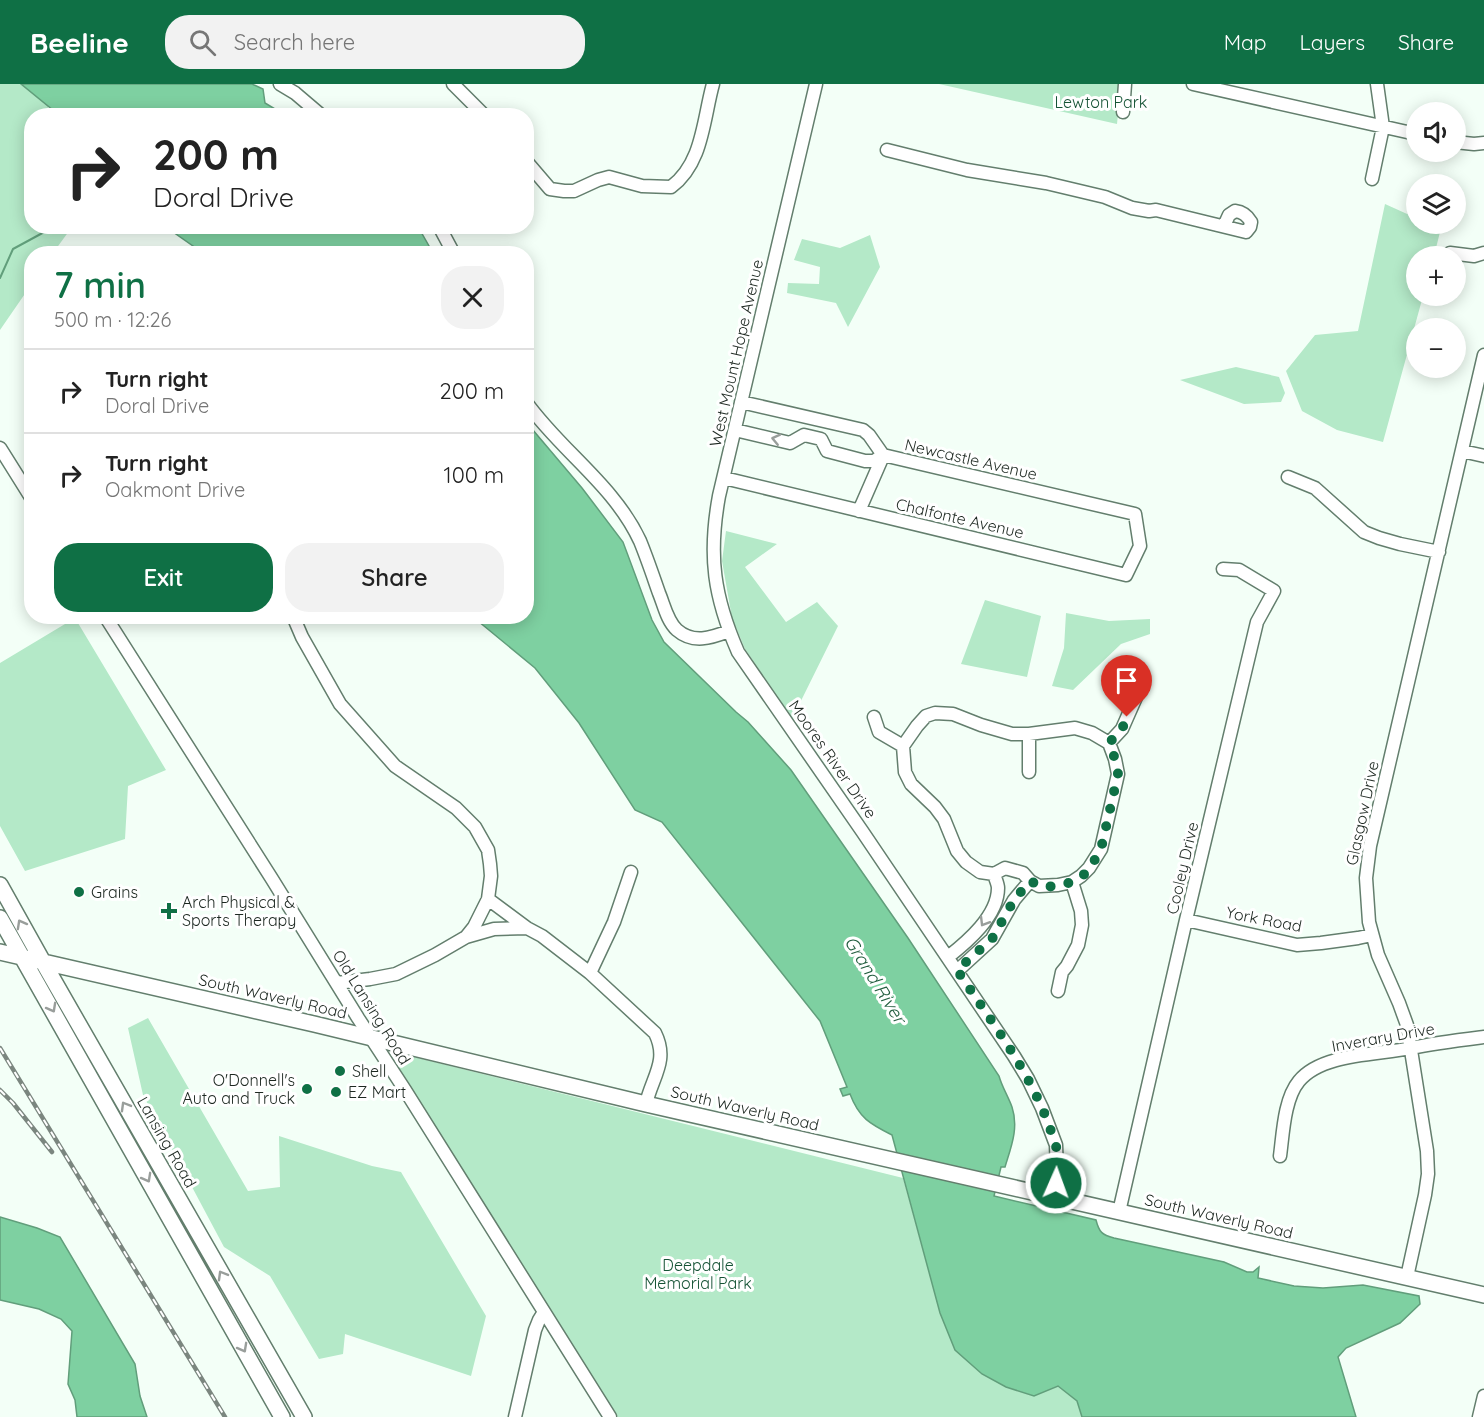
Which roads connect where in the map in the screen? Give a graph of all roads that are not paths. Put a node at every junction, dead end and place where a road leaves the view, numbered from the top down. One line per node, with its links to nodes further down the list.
1 (280, 84): 8 (street)
2 (453, 84): 9 (street)
3 (713, 84): 16 (street)
4 (816, 84): 22 (street, West Mount Hope Avenue)
5 (1125, 84): 10 (street)
6 (1193, 84): 11 (street)
7 (1377, 84): 11 (street)
8 (313, 108)
9 (477, 108)
10 (1123, 112)
11 (1383, 127): 12 (street); 17 (street)
12 (1406, 132)
13 (1466, 143): 14 (street)
14 (1484, 143)
15 (887, 150): 18 (street)
16 (534, 170)
17 (1372, 179)
18 (1224, 226)
19 (1484, 253): 20 (street)
20 (1466, 255)
21 (1484, 355): 26 (street, Glasgow Drive)
22 (741, 402): 24 (street, West Mount Hope Avenue); 27 (street, Newcastle Avenue)
23 (534, 412): 38 (street)
24 (735, 430): 27 (street, one-way to 24); 30 (street, West Mount Hope Avenue)
25 (0, 448): 31 (street)
26 (1462, 451): 28 (street); 34 (street, Glasgow Drive)
27 (884, 455): 32 (street); 33 (street, Newcastle Avenue)
28 (1484, 456)
29 (1288, 477): 34 (street)
30 (724, 478): 32 (street, Chalfonte Avenue); 38 (street, West Mount Hope Avenue)
31 (24, 486)
32 (859, 511): 33 (street, Chalfonte Avenue)
33 (1135, 514)
34 (1439, 552): 54 (street, Glasgow Drive)
35 (1223, 569): 52 (street, Cooley Drive)
36 (110, 624): 62 (street, Old Lansing Road)
37 (296, 624): 50 (street)
38 (729, 631): 58 (street, Moores River Drive)
39 (1135, 681): 42 (street)
40 (874, 717): 43 (street)
41 (1029, 734): 42 (street); 43 (street); 44 (street)
42 (1109, 743): 48 (street)
43 (903, 746): 46 (street)
44 (1029, 772)
45 (632, 872): 61 (street)
46 (994, 874): 47 (street); 58 (street, one-way to 58)
47 (1030, 881): 48 (street); 60 (street)
48 (1072, 882): 63 (street)
49 (0, 885): 59 (main road, Lansing Road, one-way to 49)
50 (488, 899): 53 (street); 55 (street)
51 (0, 918): 57 (main road)
52 (1186, 920): 54 (street, York Road); 70 (street, Cooley Drive)
53 (526, 928): 55 (street); 61 (street)
54 (1372, 935): 66 (street, Glasgow Drive)
55 (466, 937): 62 (street)
56 (0, 952): 57 (main road, South Waverly Road)
57 (23, 957): 59 (main road, South Waverly Road); 75 (main road, one-way to 75)
58 (948, 957): 60 (street, Moores River Drive)
59 (43, 962): 64 (main road, South Waverly Road); 76 (main road, Lansing Road, one-way to 59)
60 (957, 970): 69 (street, Moores River Drive)
61 (590, 974): 67 (street)
62 (337, 982): 64 (street, Old Lansing Road)
63 (1058, 991)
64 (370, 1037): 67 (main road, South Waverly Road); 73 (street, Old Lansing Road)
65 (1484, 1037): 66 (street, Inverary Drive)
66 (1411, 1048): 68 (street, Inverary Drive); 71 (street, Glasgow Drive)
67 (646, 1104): 69 (main road, South Waverly Road)
68 (1280, 1156)
69 (1053, 1196): 70 (main road, South Waverly Road)
70 (1119, 1212): 71 (main road, South Waverly Road)
71 (1407, 1277): 72 (main road, South Waverly Road)
72 (1484, 1295)
73 (544, 1312): 77 (street); 78 (street, Old Lansing Road)
74 (1484, 1396): 79 (street)
75 (282, 1417)
76 (304, 1417)
77 (515, 1417)
78 (610, 1417)
79 (1479, 1417)

